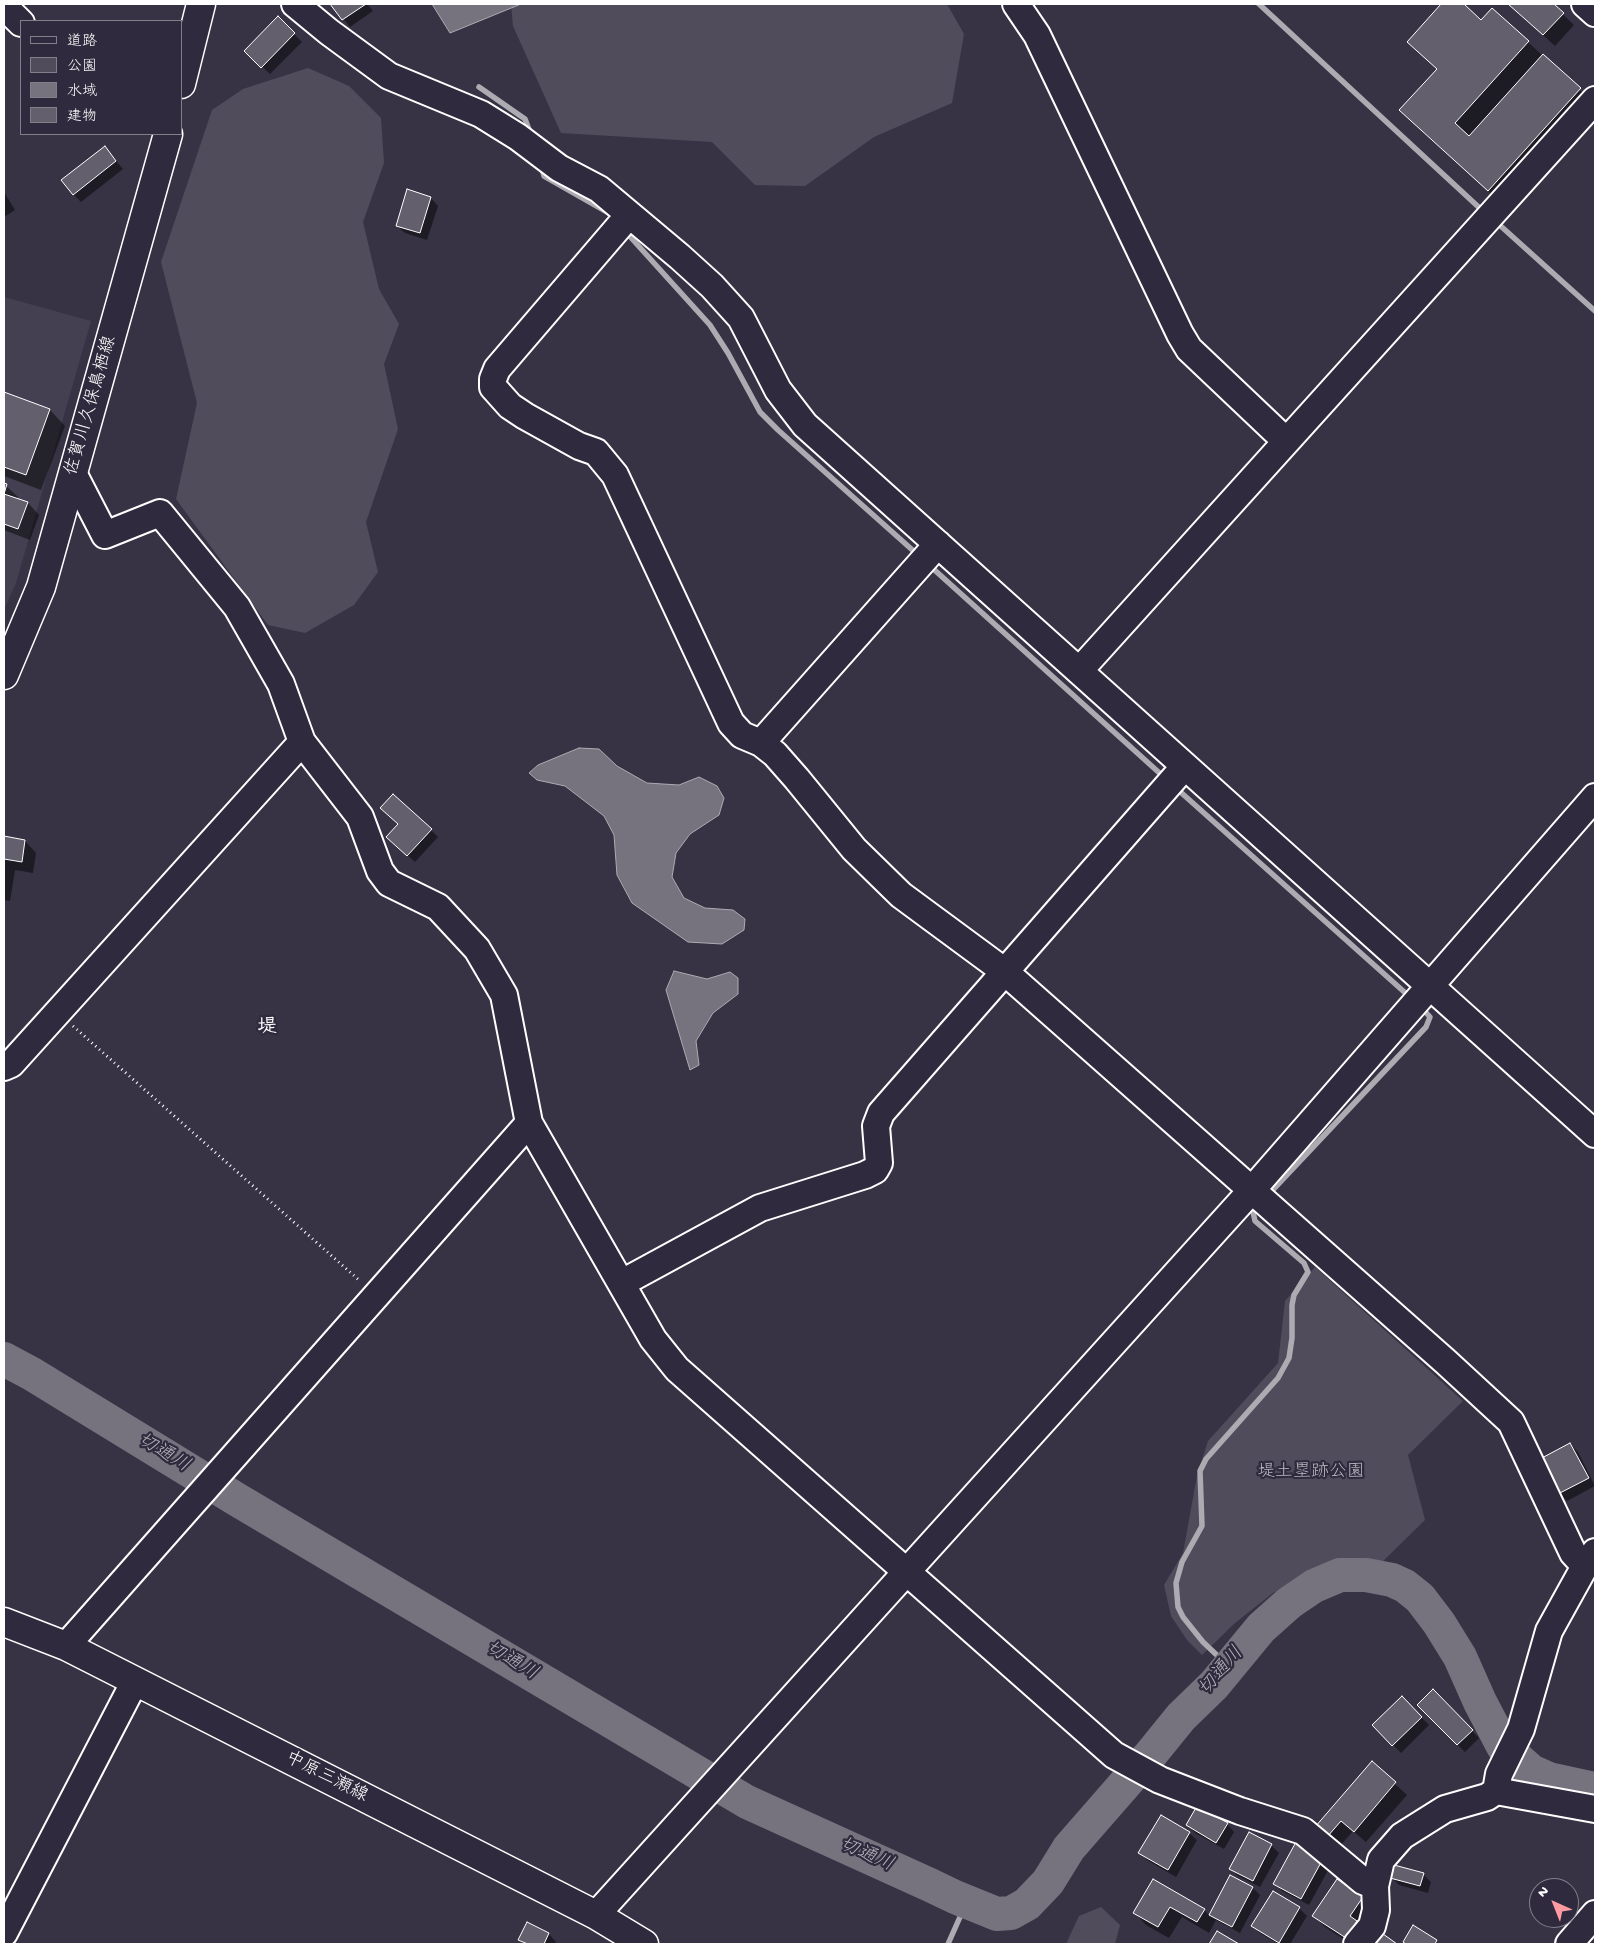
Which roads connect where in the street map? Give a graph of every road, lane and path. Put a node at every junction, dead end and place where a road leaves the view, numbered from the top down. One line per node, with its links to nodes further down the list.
1 (201, 4): 8 (main road)
2 (295, 4): 11 (street)
3 (1016, 4): 12 (street)
4 (1585, 4): 6 (street)
5 (4, 6): 7 (street)
6 (1595, 13)
7 (20, 23)
8 (182, 80)
9 (1595, 100): 12 (street)
10 (168, 135): 13 (main road, 佐賀川久保鳥栖線)
11 (622, 224): 14 (street); 18 (street)
12 (1286, 442): 15 (street)
13 (73, 473): 16 (main road, 佐賀川久保鳥栖線); 17 (street)
14 (938, 544): 15 (street); 18 (street)
15 (1079, 671): 19 (street)
16 (4, 675)
17 (302, 742): 23 (street); 25 (street)
18 (761, 742): 21 (street)
19 (1186, 766): 21 (street); 22 (street)
20 (1595, 797): 22 (street)
21 (1004, 971): 27 (street); 28 (street)
22 (1430, 986): 26 (street); 27 (street)
23 (57, 1013): 24 (street); 29 (path)
24 (4, 1067)
25 (529, 1123): 28 (street); 29 (street)
26 (1595, 1134)
27 (1251, 1191): 30 (street); 31 (street)
28 (622, 1283): 31 (street)
29 (377, 1295): 33 (street)
30 (1590, 1559): 35 (street)
31 (906, 1570): 37 (street); 39 (street)
32 (4, 1622): 33 (main road, 中原三瀬線)
33 (66, 1646): 34 (main road, 中原三瀬線)
34 (134, 1681): 39 (main road, 中原三瀬線); 40 (street)
35 (1498, 1783): 36 (street); 37 (street)
36 (1595, 1810)
37 (1375, 1886): 42 (street)
38 (1595, 1914): 43 (street)
39 (596, 1916): 41 (main road, 中原三瀬線)
40 (4, 1933)
41 (644, 1944)
42 (1357, 1944)
43 (1569, 1944)

